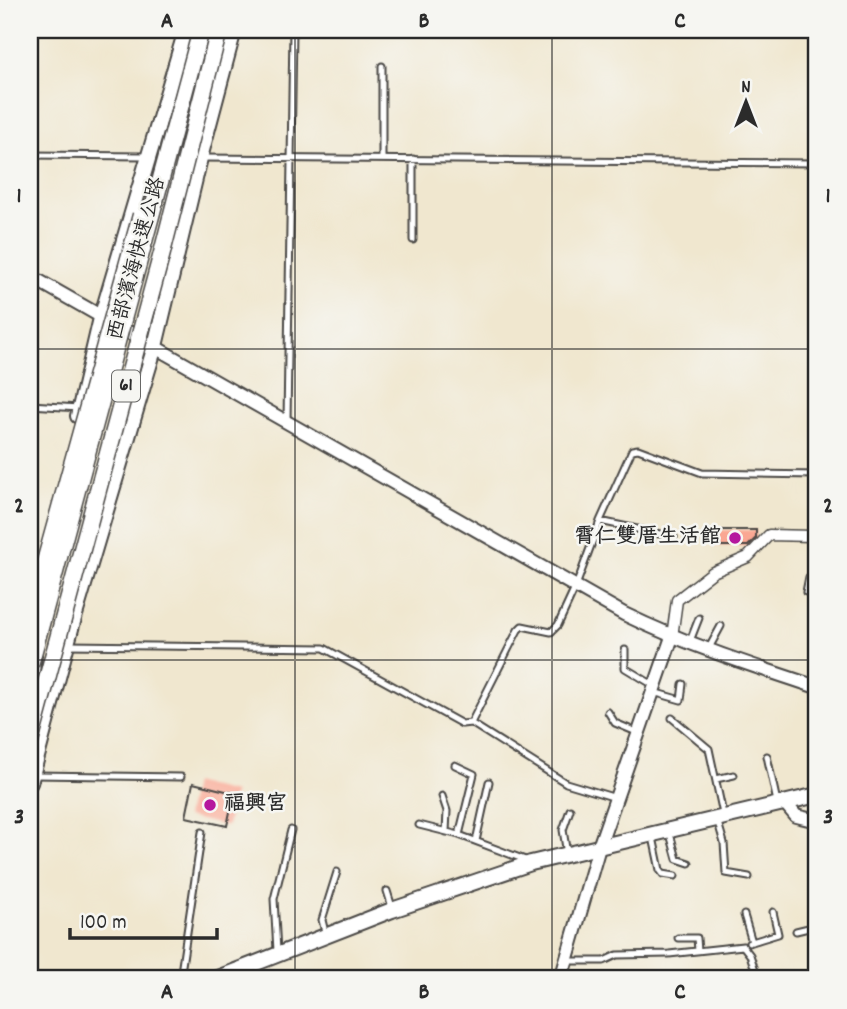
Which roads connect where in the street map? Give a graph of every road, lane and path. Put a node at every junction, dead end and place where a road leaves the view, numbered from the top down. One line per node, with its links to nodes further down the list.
1 (186, 30): 12 (main road)
2 (195, 30): 21 (main road)
3 (201, 30): 9 (highway, 西部濱海快速公路 / 61, bridge)
4 (219, 30): 10 (highway, 西部濱海快速公路 / 61, bridge)
5 (225, 30): 22 (main road)
6 (234, 30): 13 (main road)
7 (293, 30): 14 (lane)
8 (382, 66): 15 (lane)
9 (186, 83): 34 (highway, bridge); 43 (highway, 西部濱海快速公路 / 61, bridge)
10 (205, 84): 36 (highway, bridge); 52 (highway, 西部濱海快速公路 / 61, bridge)
11 (30, 155): 12 (lane)
12 (149, 156): 20 (main road)
13 (200, 158): 14 (lane); 22 (main road)
14 (293, 158): 15 (lane); 25 (lane)
15 (382, 158): 16 (lane)
16 (413, 159): 17 (lane); 18 (lane)
17 (817, 163)
18 (413, 240)
19 (30, 276): 20 (street)
20 (101, 318): 21 (street); 24 (main road)
21 (116, 326): 22 (street); 46 (main road)
22 (150, 344): 25 (street); 36 (main road); 55 (main road)
23 (30, 405): 24 (lane)
24 (80, 408): 34 (main road)
25 (287, 421): 32 (street)
26 (817, 475): 28 (lane)
27 (817, 516): 29 (lane)
28 (600, 521): 30 (lane); 32 (lane)
29 (812, 536): 38 (street)
30 (674, 537)
31 (809, 577): 33 (lane)
32 (576, 586): 38 (street); 50 (lane)
33 (817, 595)
34 (30, 615)
35 (699, 618): 39 (lane)
36 (72, 625): 40 (main road)
37 (721, 626): 42 (lane)
38 (672, 637): 39 (street); 47 (street)
39 (688, 643): 42 (street)
40 (67, 645): 50 (lane); 55 (main road)
41 (625, 650): 47 (lane)
42 (707, 651): 45 (street)
43 (30, 665)
44 (683, 684): 47 (lane)
45 (817, 687)
46 (30, 688)
47 (654, 689): 51 (street)
48 (608, 712): 51 (lane)
49 (672, 718): 58 (lane)
50 (471, 723): 62 (lane)
51 (639, 733): 62 (street)
52 (30, 742)
53 (767, 756): 63 (lane)
54 (455, 765): 73 (lane)
55 (31, 773): 57 (lane)
56 (734, 775): 58 (lane)
57 (181, 777)
58 (716, 779): 65 (lane)
59 (489, 782): 74 (lane)
60 (817, 795): 63 (main road)
61 (442, 796): 71 (lane)
62 (616, 798): 75 (street)
63 (781, 804): 65 (main road); 66 (street)
64 (570, 810): 76 (lane)
65 (720, 818): 68 (main road); 81 (lane)
66 (817, 821)
67 (419, 825): 71 (lane)
68 (669, 830): 72 (main road); 78 (lane)
69 (291, 831): 93 (lane)
70 (202, 832): 97 (lane)
71 (446, 832): 73 (lane)
72 (653, 834): 75 (main road); 80 (lane)
73 (459, 835): 74 (lane)
74 (475, 841): 77 (lane)
75 (599, 846): 76 (main road); 95 (street)
76 (567, 854): 77 (main road)
77 (531, 863): 83 (main road)
78 (689, 863)
79 (337, 872): 88 (lane)
80 (676, 876)
81 (749, 877)
82 (387, 891): 83 (lane)
83 (392, 910): 88 (main road)
84 (773, 912): 90 (lane)
85 (744, 915): 90 (lane)
86 (817, 926): 87 (lane)
87 (796, 931)
88 (326, 936): 93 (main road)
89 (678, 938): 92 (lane)
90 (752, 942): 91 (lane)
91 (743, 946): 92 (lane); 100 (lane)
92 (698, 951): 95 (lane)
93 (277, 955): 98 (main road)
94 (30, 959): 96 (lane)
95 (566, 961): 99 (street)
96 (34, 979)
97 (180, 979)
98 (215, 979)
99 (561, 979)
100 (758, 979)

